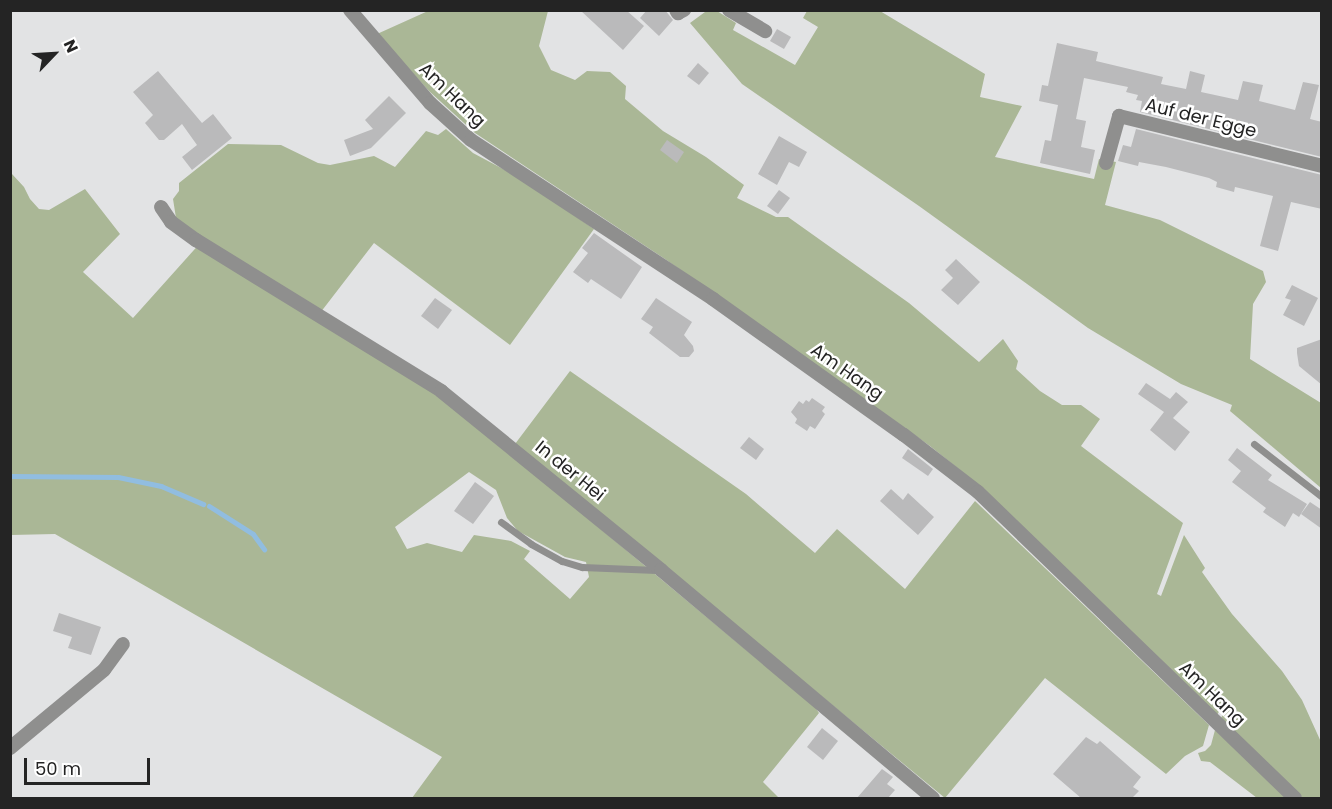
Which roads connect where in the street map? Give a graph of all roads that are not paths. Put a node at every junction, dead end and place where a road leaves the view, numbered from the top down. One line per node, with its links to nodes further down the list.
1 (350, 10): 16 (street, Am Hang)
2 (676, 10): 3 (street)
3 (684, 10)
4 (729, 10): 5 (street)
5 (765, 31)
6 (1107, 163): 7 (street, Auf der Egge)
7 (1322, 166)
8 (160, 207): 12 (street, In der Hei)
9 (1254, 444): 10 (lane)
10 (1322, 497)
11 (501, 522): 12 (lane)
12 (662, 570): 15 (street, In der Hei)
13 (123, 644): 14 (street)
14 (10, 748)
15 (933, 798)
16 (1296, 798)

